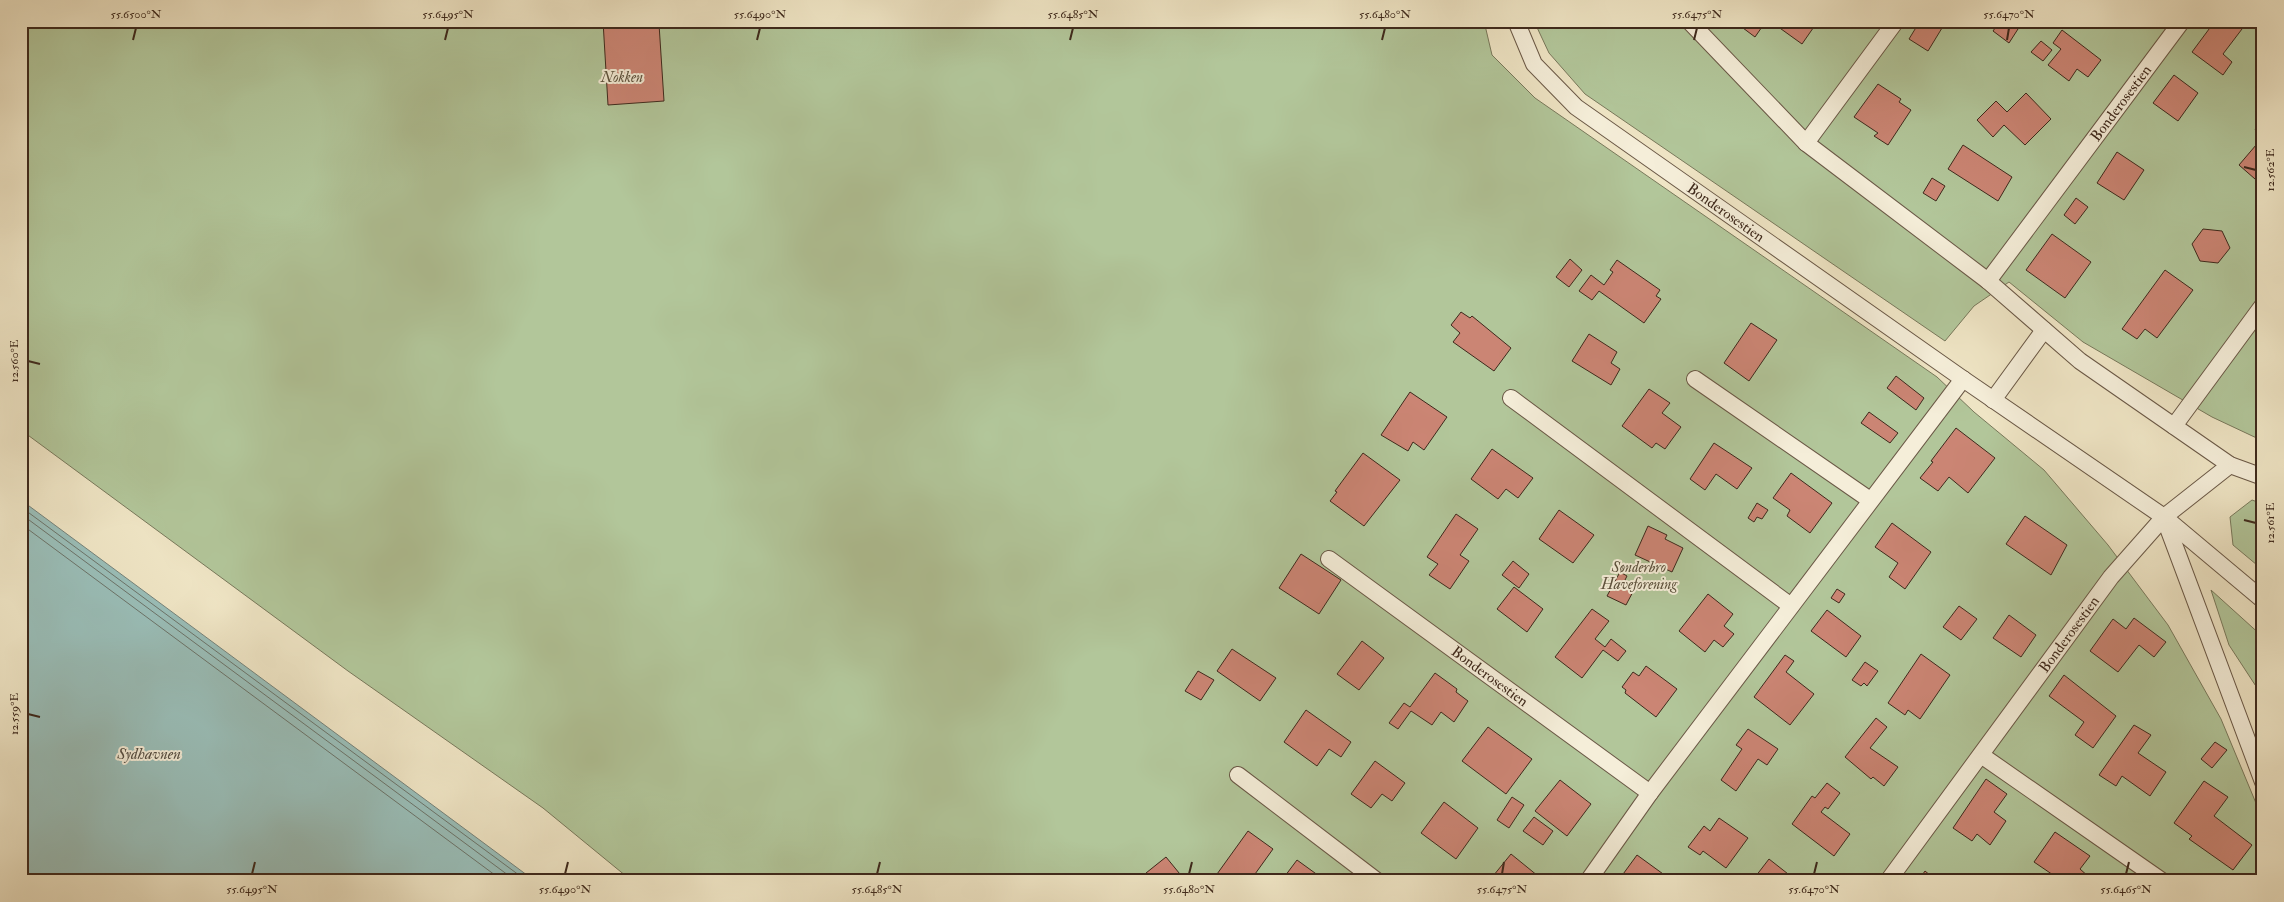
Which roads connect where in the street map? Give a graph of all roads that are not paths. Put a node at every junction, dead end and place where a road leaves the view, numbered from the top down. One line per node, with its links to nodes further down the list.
1 (1516, 21): 10 (lane, Bonderosestien)
2 (1689, 21): 5 (lane)
3 (1896, 21): 5 (lane)
4 (2182, 21): 6 (lane, Bonderosestien)
5 (1806, 143): 6 (lane)
6 (1988, 281): 8 (lane)
7 (2263, 305): 13 (lane)
8 (2044, 330): 12 (lane); 13 (lane)
9 (1695, 379): 16 (lane)
10 (1962, 379): 12 (lane, Bonderosestien); 16 (lane)
11 (1512, 398): 20 (lane)
12 (1993, 400): 17 (lane, Bonderosestien)
13 (2174, 426): 14 (lane)
14 (2230, 465): 15 (lane); 17 (lane, Bonderosestien)
15 (2263, 476)
16 (1870, 500): 20 (lane)
17 (2164, 517): 19 (lane, Bonderosestien); 21 (lane, Bonderosestien); 23 (lane)
18 (1329, 559): 24 (lane, Bonderosestien)
19 (2263, 600)
20 (1791, 606): 24 (lane)
21 (1981, 755): 27 (lane, Bonderosestien); 28 (lane)
22 (1238, 775): 25 (lane)
23 (2263, 782)
24 (1650, 793): 26 (lane)
25 (1377, 881)
26 (1588, 881)
27 (1888, 881)
28 (2162, 881)

